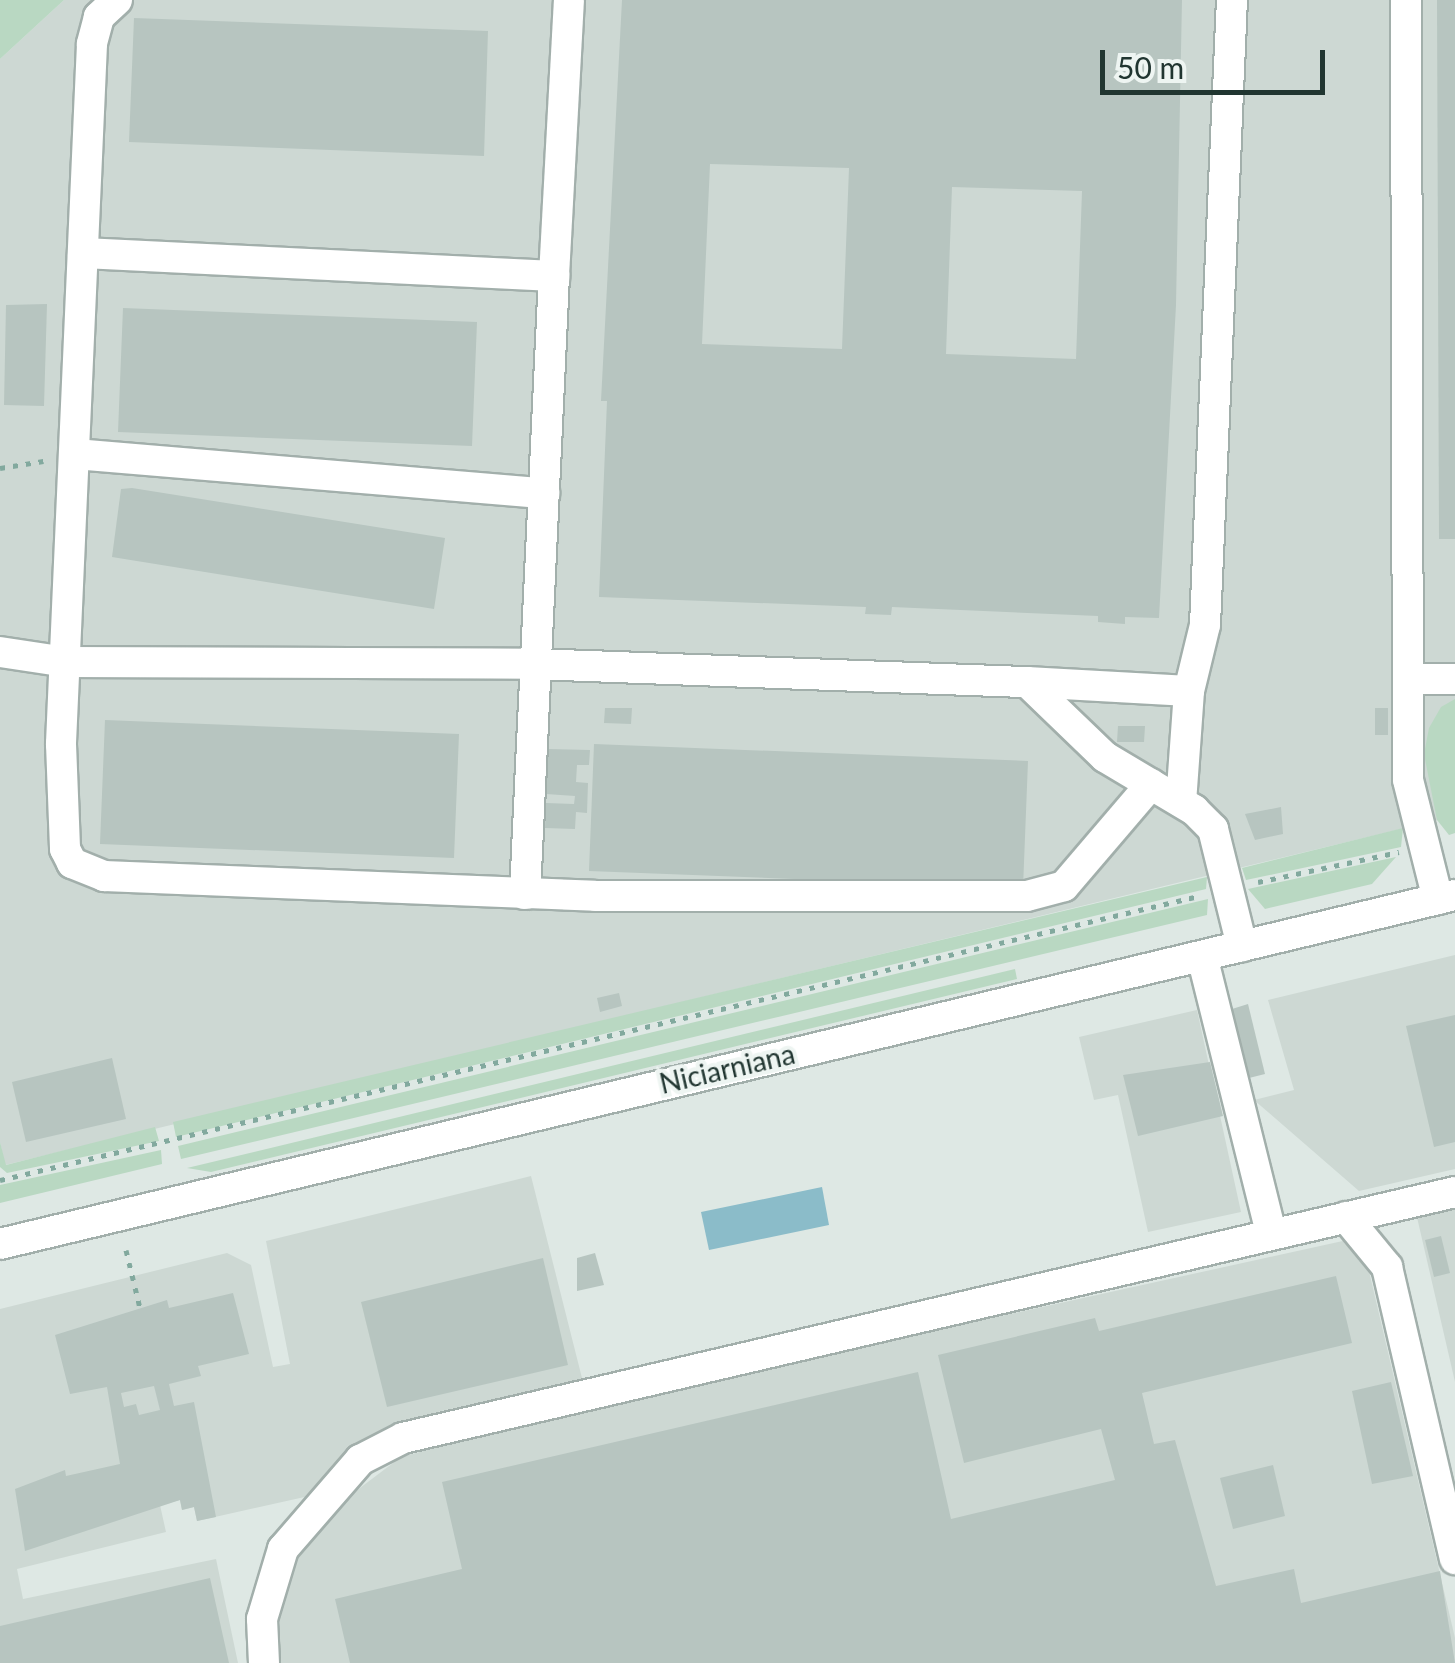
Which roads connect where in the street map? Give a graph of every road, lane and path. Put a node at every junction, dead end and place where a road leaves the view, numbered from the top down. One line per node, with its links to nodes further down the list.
1 (117, 0): 5 (street)
2 (569, 0): 6 (street)
3 (1232, 0): 16 (street)
4 (1406, 0): 13 (street)
5 (83, 254): 6 (street); 7 (street)
6 (554, 276): 9 (street)
7 (75, 454): 8 (path); 9 (street); 11 (street)
8 (0, 468)
9 (544, 493): 12 (street)
10 (0, 652): 11 (street)
11 (66, 662): 12 (street); 21 (street)
12 (533, 664): 15 (street); 21 (street)
13 (1408, 679): 14 (street); 23 (street)
14 (1455, 679)
15 (1027, 682): 16 (street); 17 (street)
16 (1189, 691): 18 (street)
17 (1151, 784): 18 (street); 21 (street)
18 (1181, 802): 24 (street)
19 (1398, 852): 20 (path)
20 (1247, 885)
21 (525, 894)
22 (1207, 894): 26 (path)
23 (1446, 897): 24 (street, Niciarniana)
24 (1242, 946): 25 (street, Niciarniana)
25 (1202, 956): 29 (street); 30 (street, Niciarniana)
26 (0, 1180)
27 (1455, 1192): 28 (street)
28 (1346, 1217): 29 (street); 33 (street)
29 (1271, 1232): 34 (street)
30 (0, 1244)
31 (126, 1250): 32 (path)
32 (140, 1308)
33 (1455, 1560)
34 (264, 1663)

